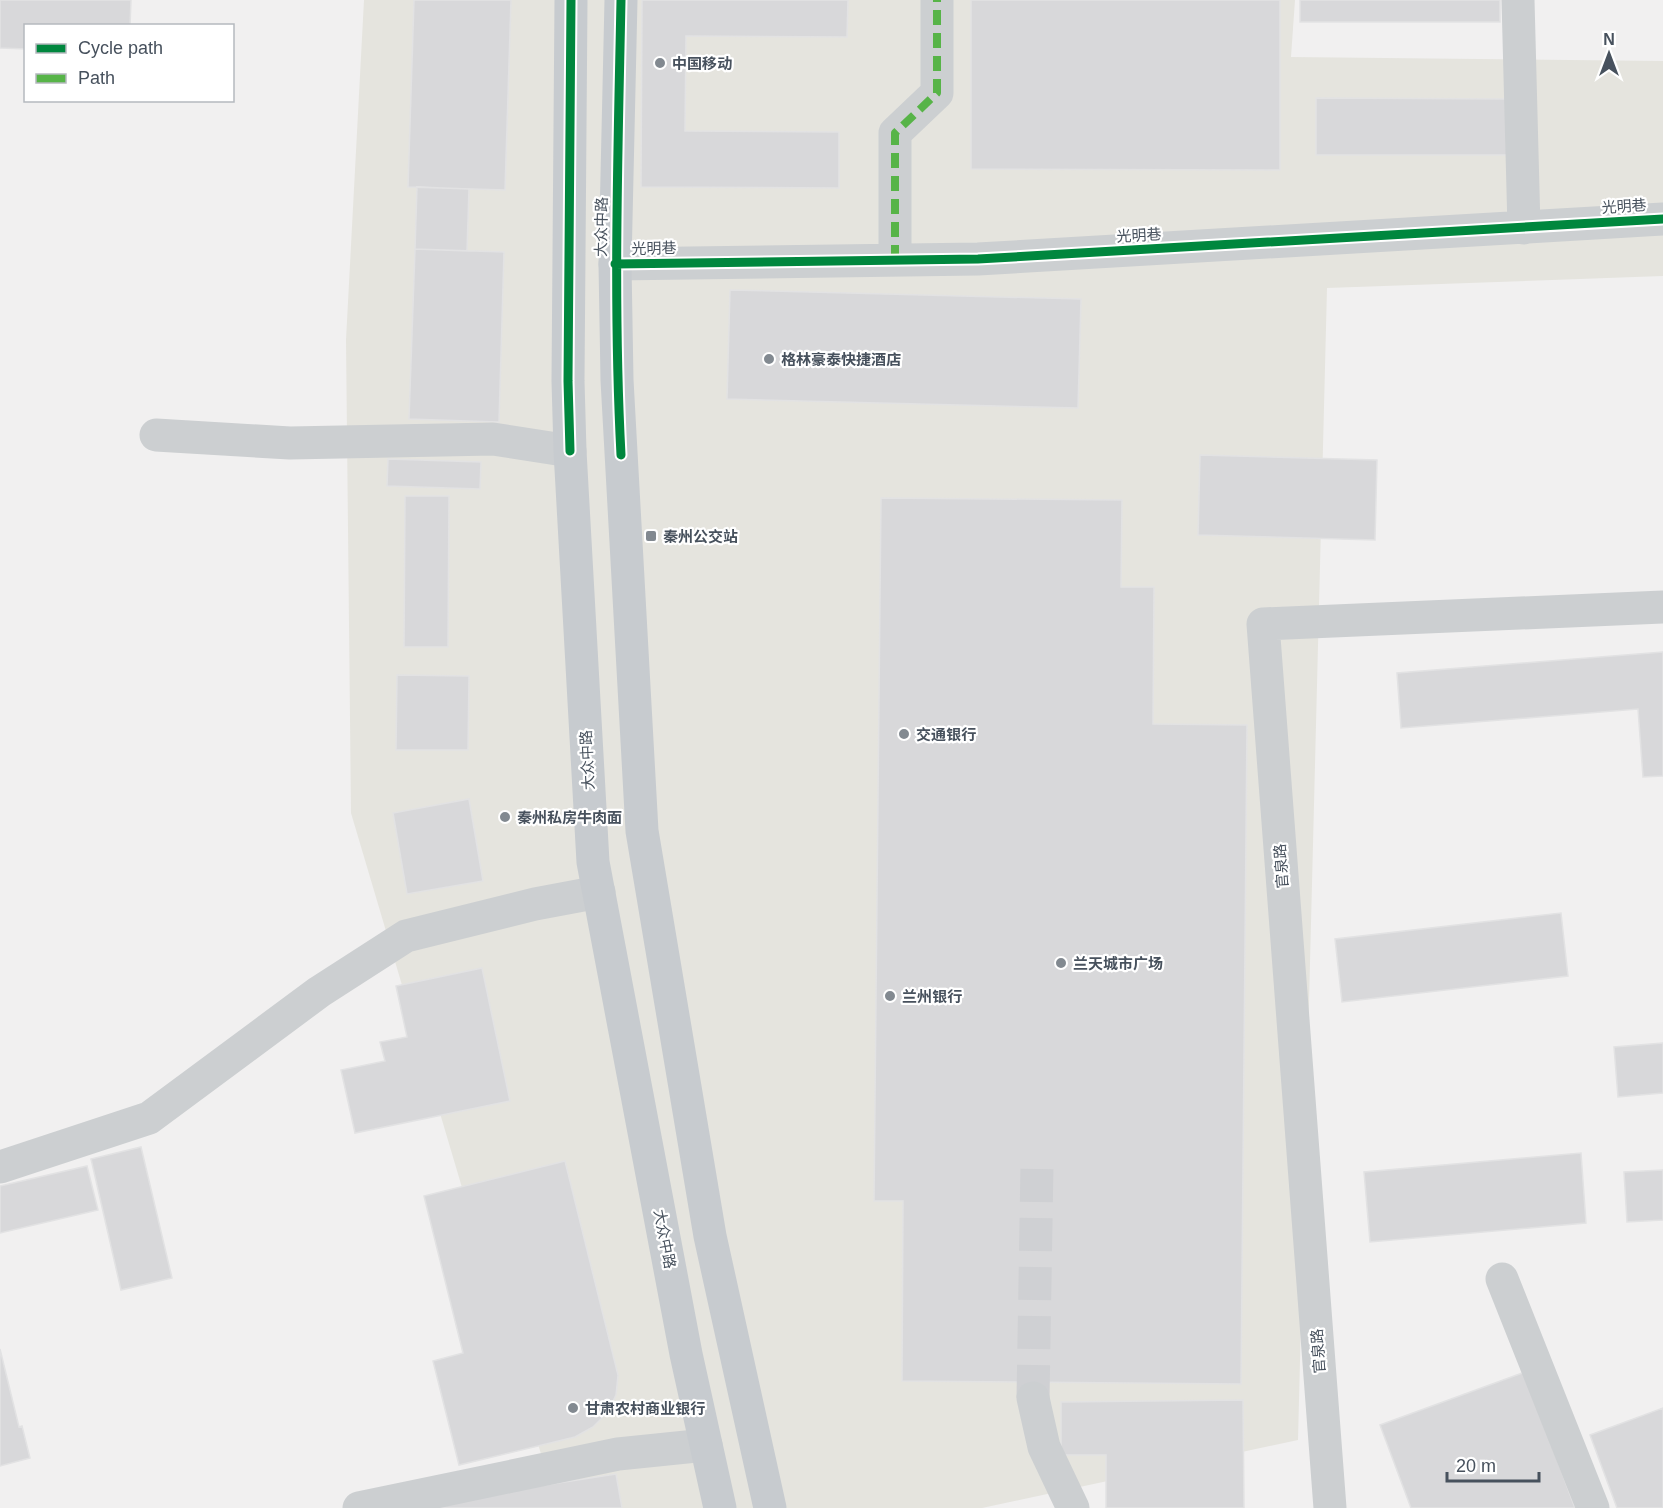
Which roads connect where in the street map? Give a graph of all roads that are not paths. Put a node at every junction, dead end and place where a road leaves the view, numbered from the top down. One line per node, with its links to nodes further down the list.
1 (571, 0): 10 (main road, 大众中路)
2 (621, 0): 8 (main road, 大众中路)
3 (936, 0): 7 (street)
4 (1518, 0): 6 (street)
5 (1663, 219): 6 (street, 光明巷)
6 (1524, 228): 7 (street, 光明巷)
7 (895, 260): 8 (street, 光明巷)
8 (615, 264): 19 (main road, 大众中路)
9 (156, 435): 10 (street)
10 (570, 451): 12 (main road, 大众中路)
11 (1663, 607): 21 (street, 官泉路)
12 (599, 892): 13 (street); 16 (main road, 大众中路)
13 (0, 1167)
14 (1502, 1279): 22 (street)
15 (1033, 1398): 20 (street)
16 (706, 1445): 17 (street); 18 (main road, 大众中路)
17 (358, 1508)
18 (720, 1508)
19 (770, 1508)
20 (1073, 1508)
21 (1330, 1508)
22 (1593, 1508)

